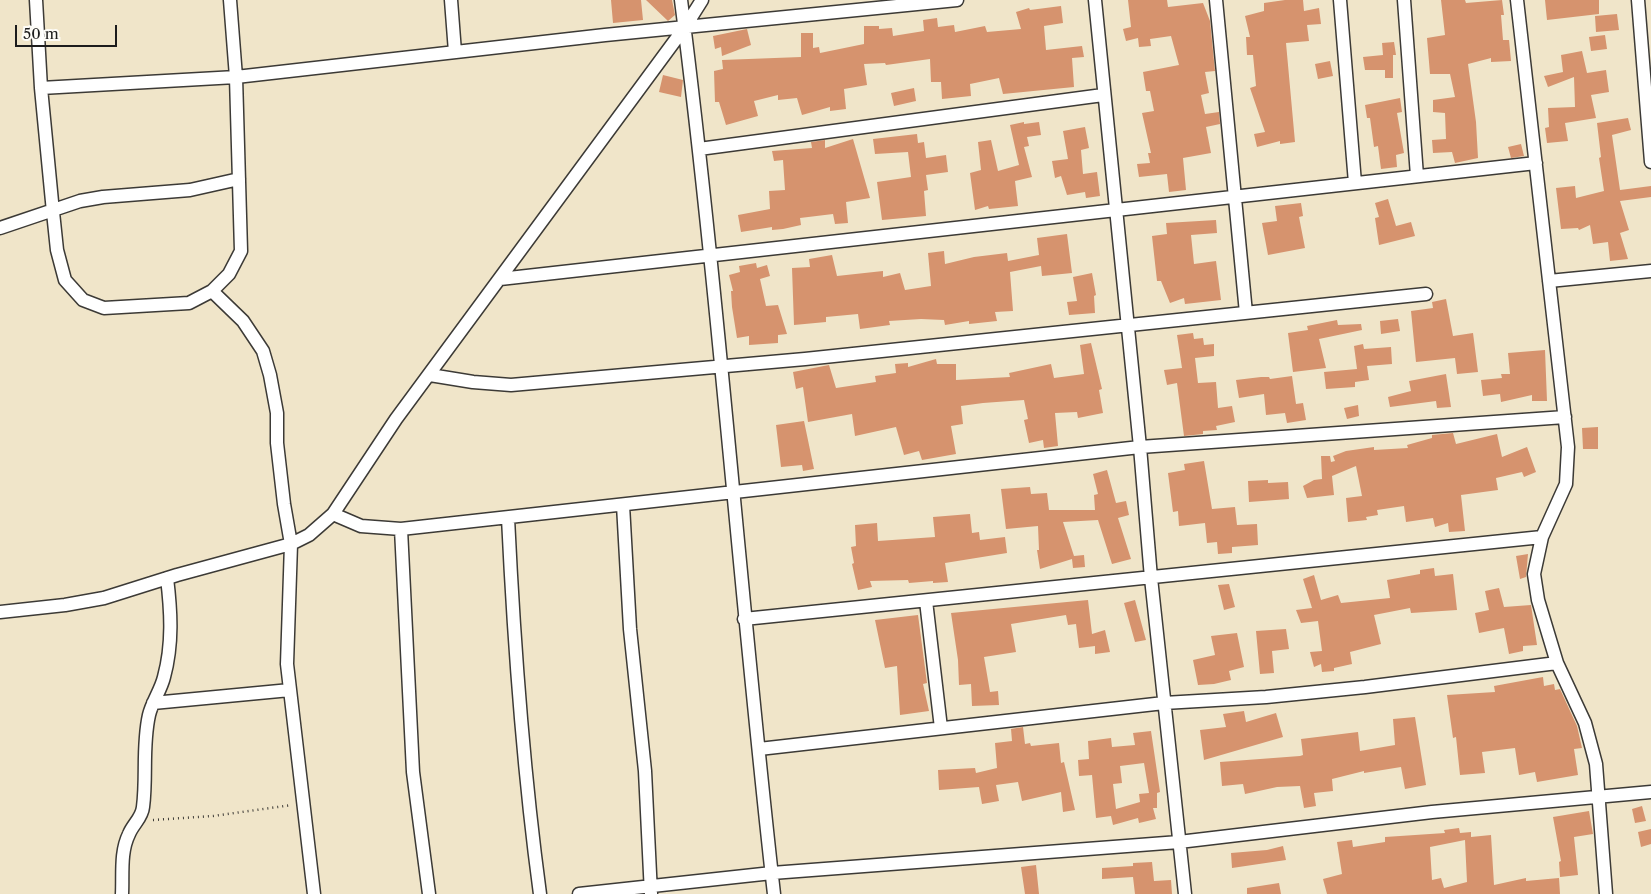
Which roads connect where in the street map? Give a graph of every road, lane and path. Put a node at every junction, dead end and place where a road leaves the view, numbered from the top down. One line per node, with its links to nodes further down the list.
1 (36, 0): 16 (street)
2 (230, 0): 15 (street)
3 (451, 0): 14 (street)
4 (681, 0): 13 (street)
5 (702, 0): 13 (street)
6 (957, 0): 13 (street)
7 (1094, 0): 17 (street)
8 (1216, 0): 24 (street)
9 (1340, 0): 23 (street)
10 (1404, 0): 21 (street)
11 (1517, 0): 20 (street)
12 (1638, 0): 19 (street)
13 (685, 27): 14 (street); 18 (street); 30 (street)
14 (456, 52): 15 (street)
15 (236, 77): 16 (street); 22 (street)
16 (41, 88): 26 (street)
17 (1103, 95): 18 (street); 25 (street)
18 (699, 149): 28 (street)
19 (1651, 162)
20 (1536, 163): 21 (street); 31 (street)
21 (1417, 176): 23 (street)
22 (239, 179): 26 (street); 32 (street)
23 (1355, 183): 24 (street)
24 (1236, 197): 25 (street); 34 (street)
25 (1115, 211): 28 (street); 35 (street)
26 (53, 212): 27 (street); 32 (street)
27 (0, 228)
28 (709, 255): 30 (street); 36 (street)
29 (1651, 271): 31 (street)
30 (500, 279): 37 (street)
31 (1549, 281): 38 (street)
32 (212, 291): 46 (street)
33 (1426, 294): 34 (street)
34 (1246, 313): 35 (street)
35 (1127, 326): 36 (street); 39 (street)
36 (720, 367): 37 (street); 40 (street)
37 (430, 375): 42 (street)
38 (1565, 417): 39 (street); 45 (street)
39 (1140, 447): 40 (street); 48 (street)
40 (732, 493): 41 (street); 51 (street)
41 (623, 504): 43 (street); 64 (street)
42 (333, 514): 44 (street); 46 (street)
43 (508, 518): 44 (street); 68 (street)
44 (401, 529): 67 (street)
45 (1542, 537): 48 (street); 52 (street)
46 (290, 544): 47 (street); 53 (street)
47 (167, 578): 50 (street); 54 (street)
48 (1150, 578): 49 (street); 55 (street)
49 (926, 601): 51 (street); 56 (street)
50 (0, 612)
51 (744, 619): 57 (street)
52 (1557, 663): 55 (street); 59 (street)
53 (290, 690): 54 (street); 60 (street)
54 (153, 703): 61 (street)
55 (1164, 703): 56 (street); 62 (street)
56 (941, 728): 57 (street)
57 (759, 749): 63 (street)
58 (1651, 792): 59 (street)
59 (1599, 798): 62 (street); 72 (street)
60 (303, 804): 61 (path); 66 (street)
61 (138, 821): 65 (street)
62 (1179, 842): 63 (street); 71 (street)
63 (772, 873): 64 (street); 70 (street)
64 (651, 890): 69 (street)
65 (122, 894)
66 (314, 894)
67 (429, 894)
68 (540, 894)
69 (579, 894)
70 (774, 894)
71 (1185, 894)
72 (1606, 894)

